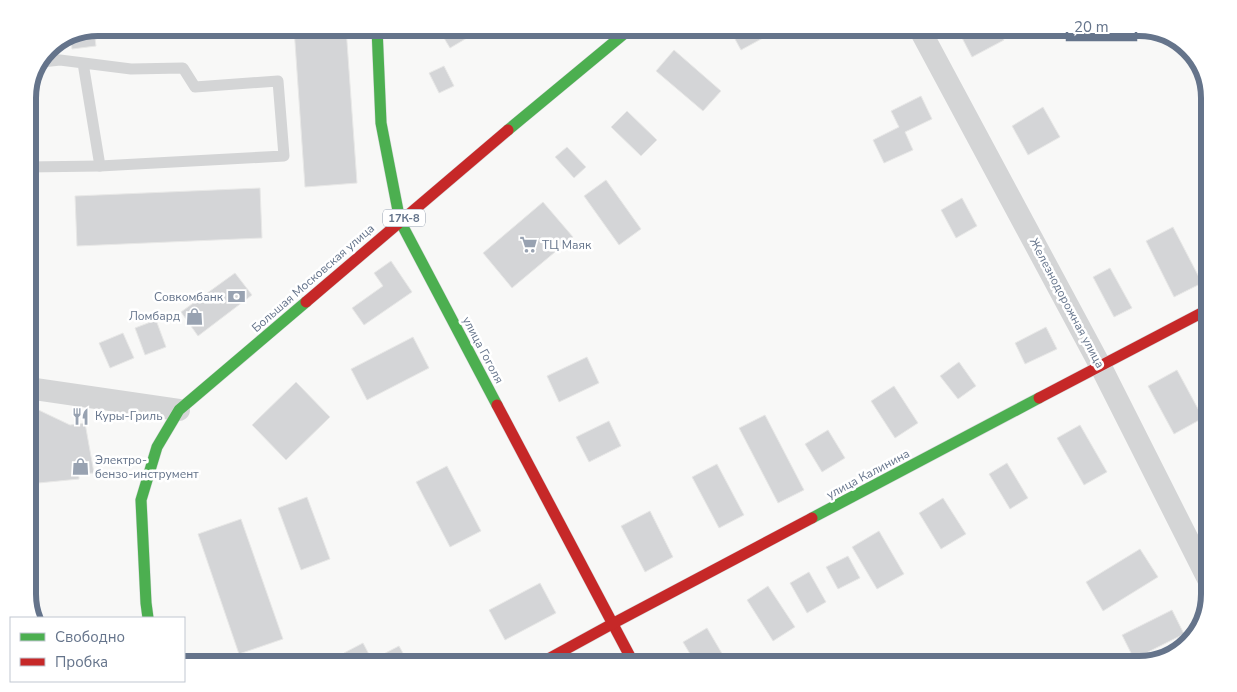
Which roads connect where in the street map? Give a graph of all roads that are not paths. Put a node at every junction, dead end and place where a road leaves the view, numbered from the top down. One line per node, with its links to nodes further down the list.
1 (376, 36): 8 (street, улица Гоголя)
2 (621, 36): 8 (street, Большая Московская улица / 17К-8)
3 (923, 36): 10 (street, Железнодорожная улица)
4 (48, 61): 5 (lane)
5 (83, 63): 6 (lane); 6 (lane)
6 (100, 166): 7 (lane)
7 (36, 167)
8 (400, 221): 12 (street, Большая Московская улица / 17К-8); 15 (street, улица Гоголя)
9 (1201, 313): 10 (street, улица Калинина)
10 (1101, 367): 13 (street, Железнодорожная улица); 15 (street, улица Калинина)
11 (36, 389): 12 (street)
12 (179, 410): 14 (street, Большая Московская улица / 17К-8)
13 (1201, 564)
14 (148, 617)
15 (612, 624): 16 (street, улица Калинина); 17 (street, улица Гоголя)
16 (554, 656)
17 (630, 656)

